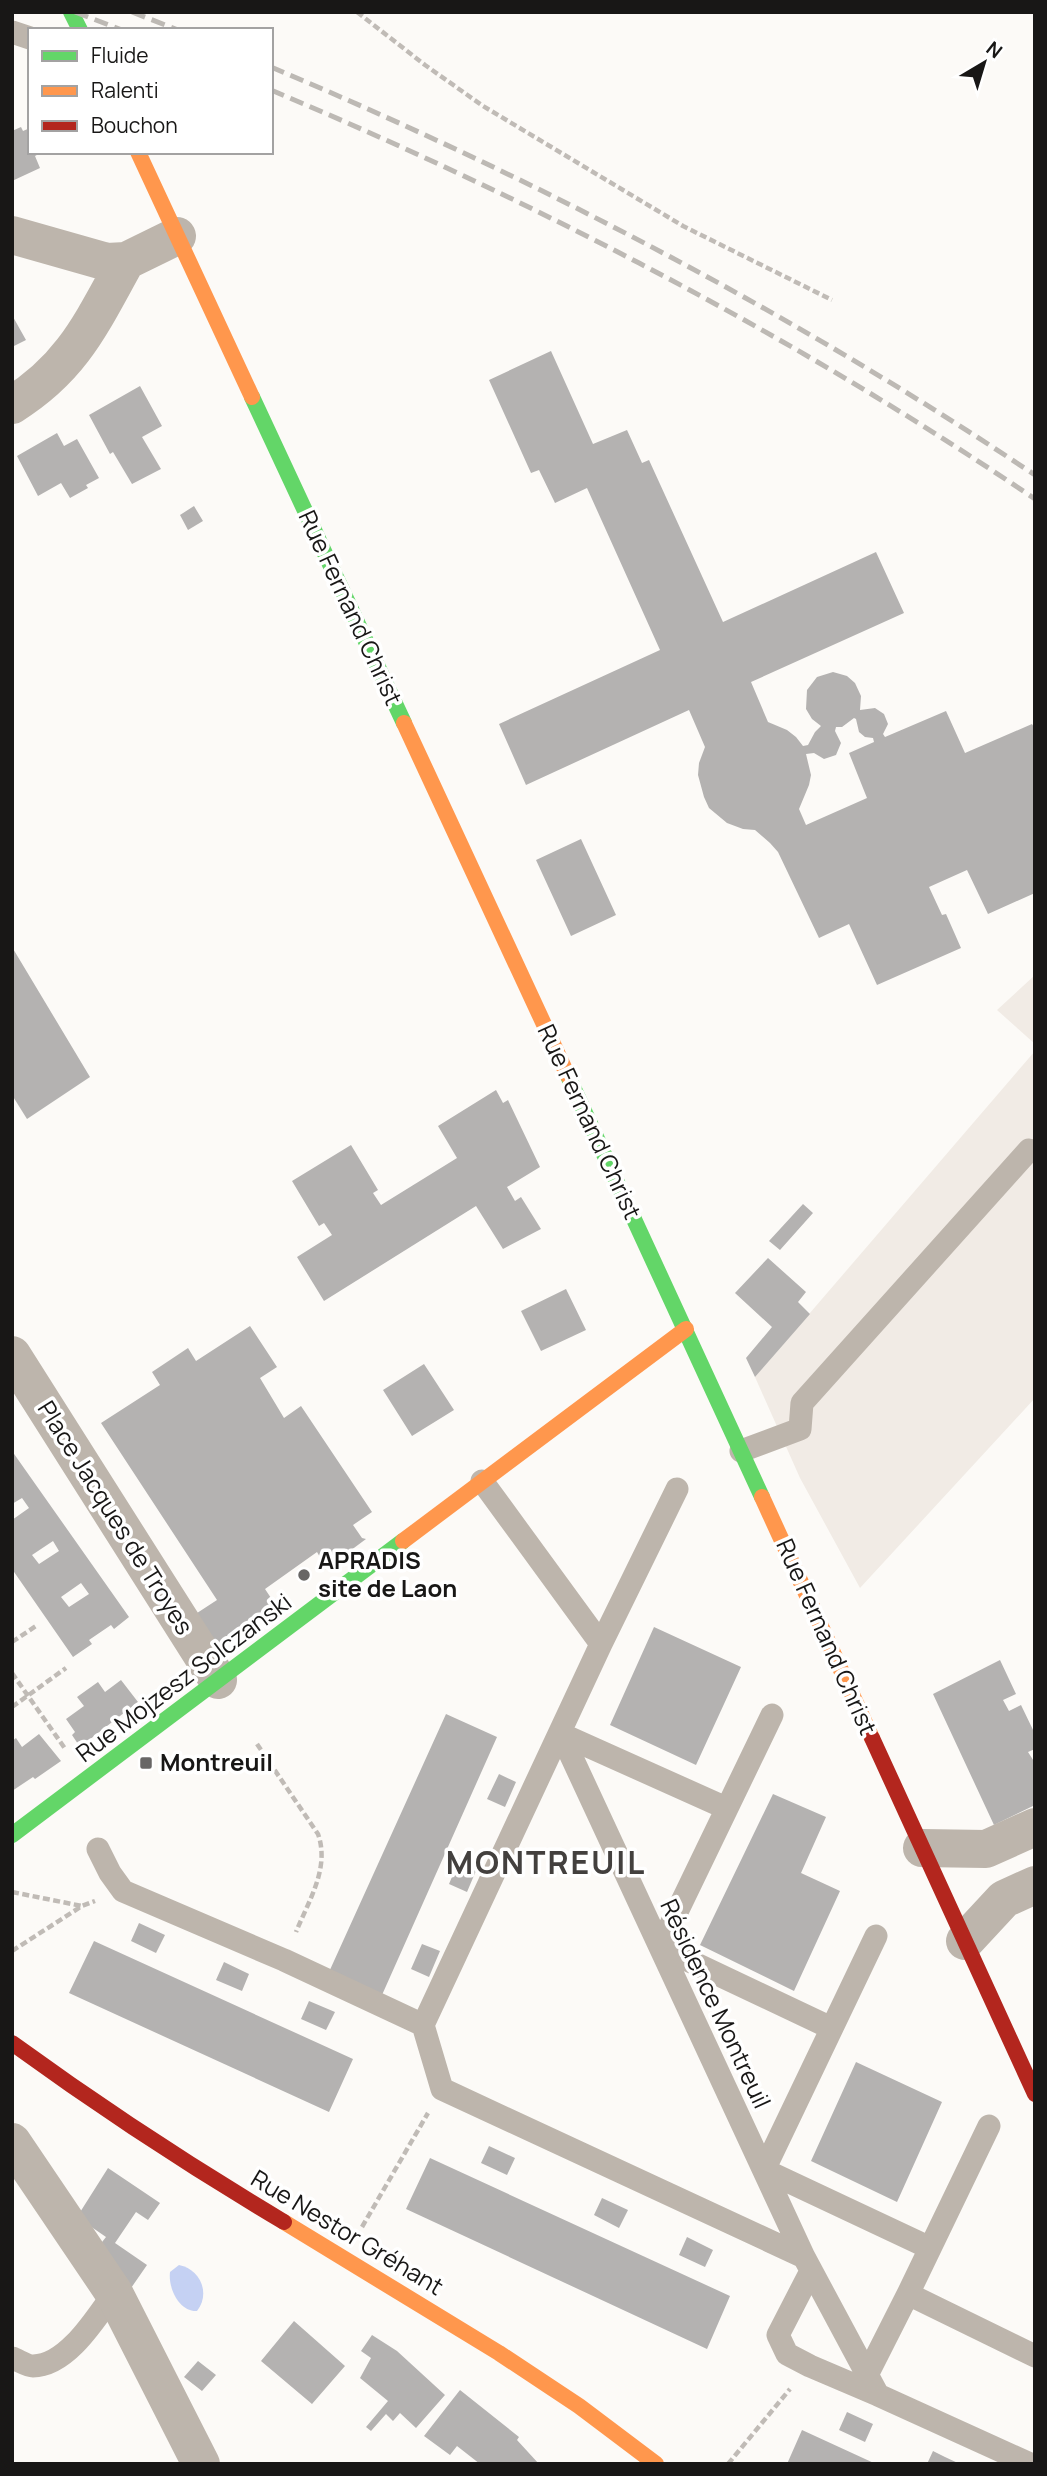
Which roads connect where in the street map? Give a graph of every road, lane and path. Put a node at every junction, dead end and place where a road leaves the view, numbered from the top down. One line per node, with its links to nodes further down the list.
1 (71, 12): 3 (main road)
2 (357, 12): 8 (path)
3 (79, 28)
4 (139, 154): 6 (main road, Rue Fernand Christ)
5 (12, 235): 7 (street)
6 (177, 236): 7 (street); 11 (main road, Rue Fernand Christ)
7 (126, 261): 9 (street)
8 (832, 300)
9 (12, 405)
10 (1029, 1150): 13 (lane)
11 (686, 1329): 13 (main road, Rue Fernand Christ); 14 (main road, Rue Mojzesz Solczanski)
12 (12, 1355): 21 (street, Place Jacques de Troyes)
13 (741, 1451): 31 (main road, Rue Fernand Christ)
14 (482, 1481): 18 (lane); 21 (main road, Rue Mojzesz Solczanski)
15 (677, 1489): 18 (lane)
16 (36, 1626): 17 (path)
17 (12, 1642)
18 (601, 1644): 25 (lane)
19 (66, 1668): 22 (path)
20 (12, 1673): 22 (path)
21 (218, 1680): 27 (main road, Rue Mojzesz Solczanski)
22 (28, 1695): 23 (path); 27 (path)
23 (12, 1707)
24 (772, 1716): 28 (lane)
25 (561, 1734): 28 (lane); 39 (lane, Résidence Montreuil); 42 (lane)
26 (257, 1744): 41 (path)
27 (87, 1779): 30 (main road, Rue Mojzesz Solczanski)
28 (726, 1808): 39 (lane)
29 (1035, 1827): 31 (street)
30 (12, 1835)
31 (922, 1848): 38 (main road, Rue Fernand Christ)
32 (98, 1849): 34 (lane)
33 (1035, 1885): 38 (street)
34 (122, 1891): 36 (path); 41 (lane)
35 (12, 1892): 36 (path)
36 (82, 1906): 40 (path)
37 (876, 1936): 43 (lane)
38 (965, 1941): 46 (main road, Rue Fernand Christ)
39 (660, 1947): 43 (lane); 49 (lane, Résidence Montreuil)
40 (12, 1951)
41 (284, 1960): 42 (lane)
42 (423, 2025): 45 (lane)
43 (831, 2028): 49 (lane)
44 (13, 2044): 51 (main road, Rue Nestor Gréhant)
45 (442, 2089): 51 (path); 52 (lane)
46 (1035, 2094)
47 (989, 2126): 50 (lane)
48 (12, 2142): 53 (street)
49 (764, 2171): 50 (lane); 52 (lane, Résidence Montreuil)
50 (930, 2248): 54 (lane)
51 (344, 2258): 60 (main road, Rue Nestor Gréhant)
52 (807, 2264): 57 (lane); 58 (lane, Résidence Montreuil)
53 (114, 2293): 56 (lane); 59 (street)
54 (908, 2294): 55 (lane); 58 (lane)
55 (1035, 2356)
56 (12, 2358)
57 (810, 2366): 58 (lane); 61 (path)
58 (872, 2385): 62 (lane)
59 (201, 2464)
60 (656, 2464)
61 (728, 2464)
62 (1030, 2464)

